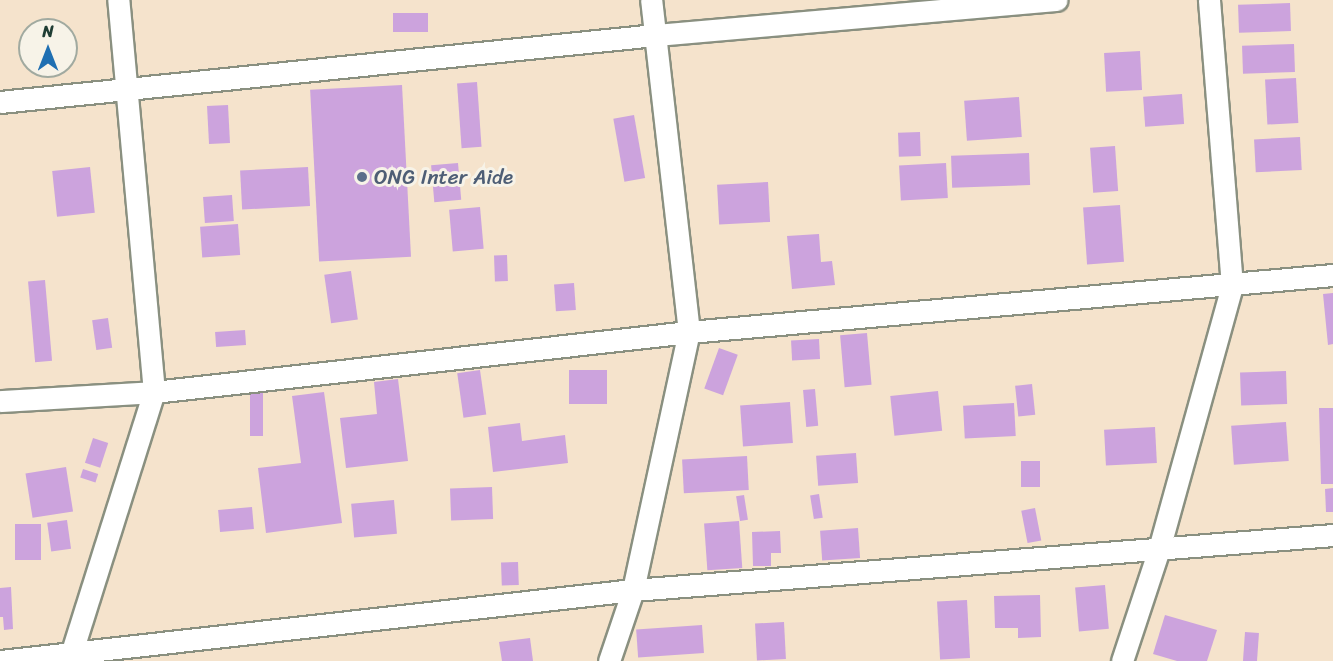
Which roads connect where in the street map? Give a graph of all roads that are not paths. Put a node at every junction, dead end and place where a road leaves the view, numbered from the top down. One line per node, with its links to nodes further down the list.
1 (118, 0): 6 (street)
2 (651, 0): 5 (street)
3 (1056, 0): 5 (street)
4 (1209, 0): 9 (street)
5 (655, 35): 6 (street); 10 (street)
6 (127, 88): 7 (street); 11 (street)
7 (0, 102)
8 (1333, 275): 9 (street)
9 (1232, 286): 10 (street); 14 (street)
10 (689, 332): 11 (street); 15 (street)
11 (154, 392): 12 (street); 16 (street)
12 (0, 401)
13 (1333, 535): 14 (street)
14 (1159, 549): 15 (street); 19 (street)
15 (633, 590): 16 (street); 18 (street)
16 (70, 657): 17 (street)
17 (1, 661)
18 (609, 661)
19 (1122, 661)

